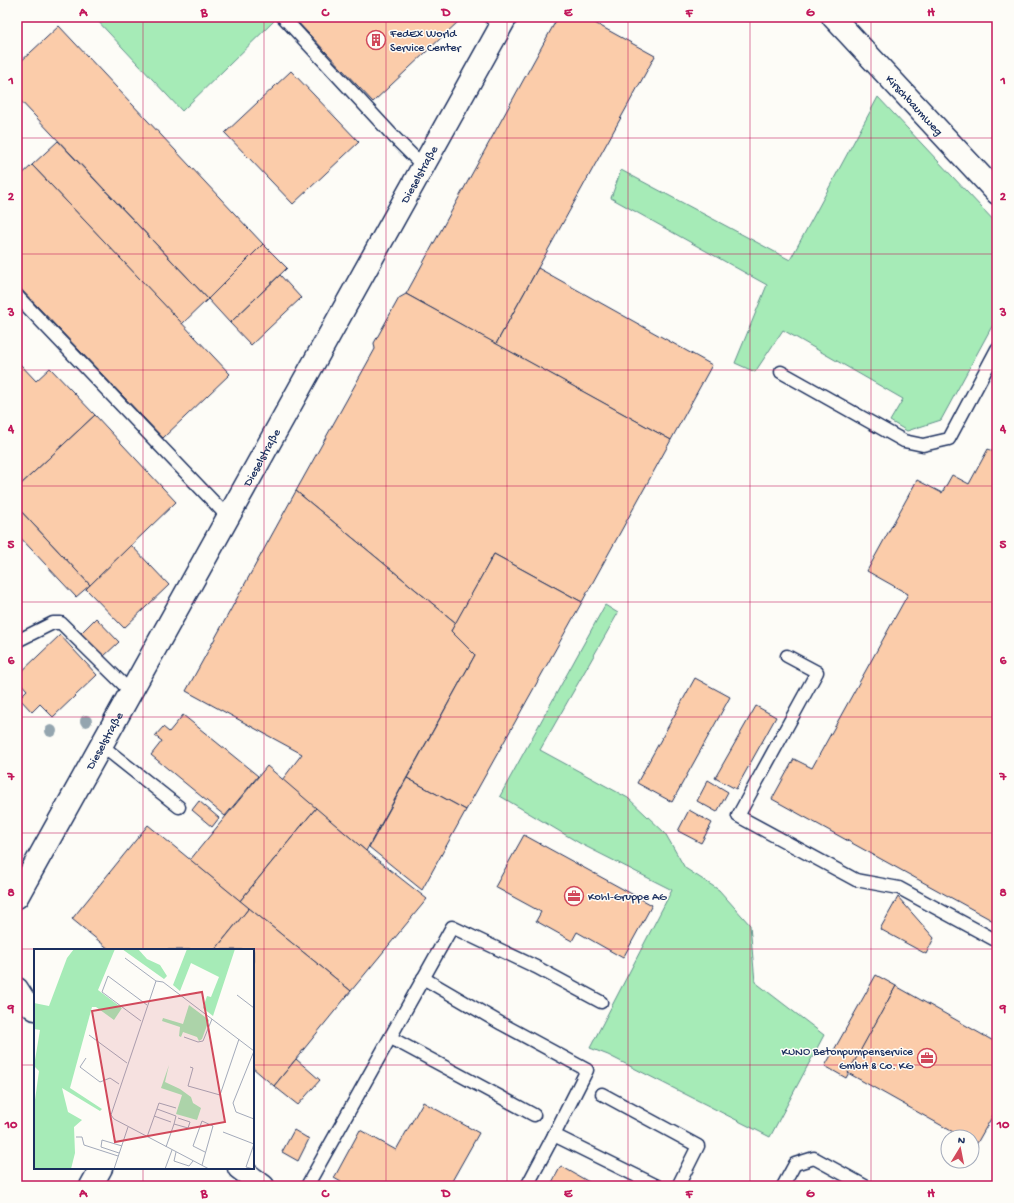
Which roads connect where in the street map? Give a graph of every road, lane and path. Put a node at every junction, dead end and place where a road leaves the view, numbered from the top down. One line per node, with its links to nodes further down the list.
1 (283, 17): 4 (lane)
2 (833, 17): 5 (street, Kirschbaumweg)
3 (498, 20): 4 (street, Dieselstraße)
4 (423, 166): 9 (street, Dieselstraße)
5 (997, 193)
6 (17, 296): 9 (lane)
7 (997, 349): 8 (lane)
8 (782, 372)
9 (228, 517): 12 (street, Dieselstraße)
10 (17, 641): 12 (lane)
11 (787, 656): 16 (lane)
12 (131, 692): 13 (street, Dieselstraße)
13 (101, 745): 14 (lane); 15 (street, Dieselstraße)
14 (179, 807)
15 (17, 896)
16 (997, 941)
17 (423, 978): 19 (lane); 21 (lane); 24 (lane)
18 (17, 989): 20 (street)
19 (601, 1002)
20 (34, 1008)
21 (391, 1038): 23 (lane); 29 (lane)
22 (602, 1094): 32 (lane)
23 (534, 1115)
24 (554, 1135): 30 (lane); 31 (lane)
25 (100, 1169): 27 (street)
26 (240, 1169): 28 (street)
27 (91, 1186)
28 (263, 1186)
29 (307, 1186)
30 (527, 1186)
31 (657, 1186)
32 (678, 1186)
33 (783, 1186): 34 (lane)
34 (865, 1186)

